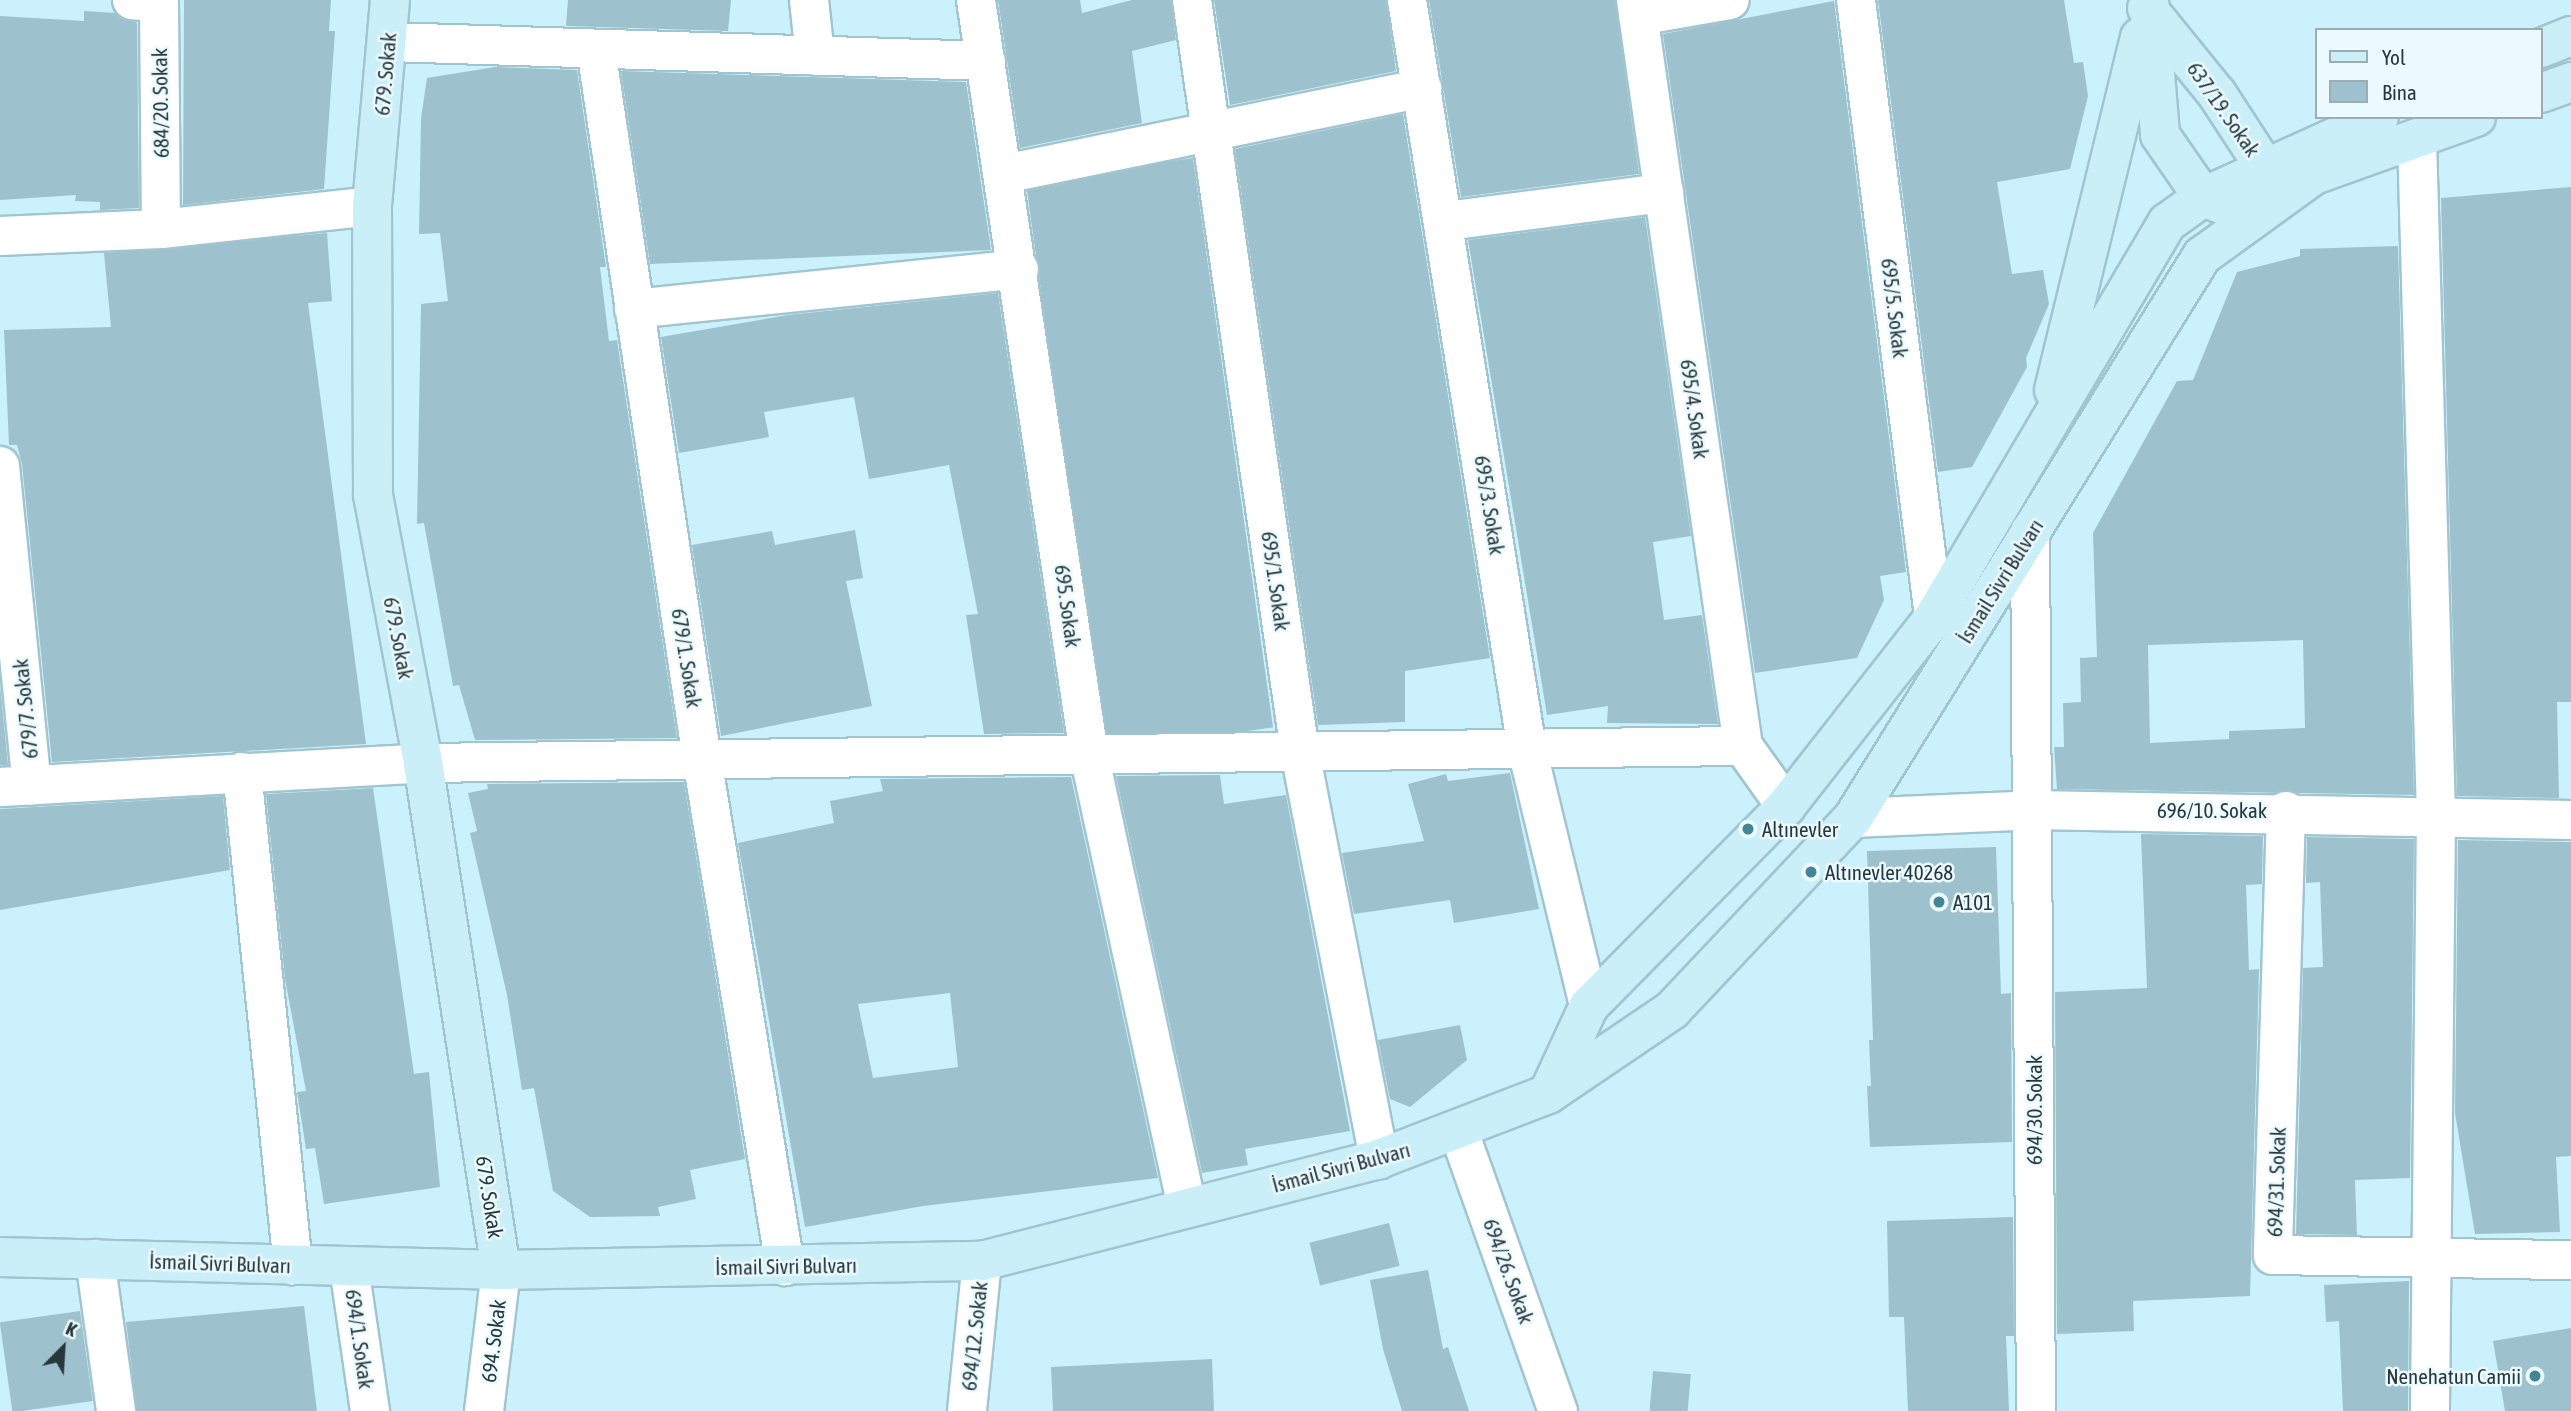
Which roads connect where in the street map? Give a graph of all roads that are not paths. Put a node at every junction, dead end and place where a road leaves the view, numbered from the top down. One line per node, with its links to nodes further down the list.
1 (132, 0): 31 (street, 684/20. Sokak)
2 (390, 0): 12 (main road, 679. Sokak)
3 (809, 0): 15 (street)
4 (976, 0): 16 (street, 695. Sokak)
5 (1192, 0): 22 (street, 695/1. Sokak)
6 (1407, 0): 18 (street, 695/3. Sokak)
7 (1730, 0): 10 (street)
8 (1856, 0): 38 (street, 695/5. Sokak)
9 (2143, 3): 24 (main road, 637/19. Sokak); 27 (main road, 637/19. Sokak); 35 (main road)
10 (1637, 8): 26 (street, 695/4. Sokak)
11 (2571, 36): 13 (main road)
12 (388, 42): 14 (street); 28 (main road, 679. Sokak)
13 (2543, 47)
14 (596, 48): 15 (street); 34 (street, 679/1. Sokak)
15 (815, 56): 16 (street)
16 (986, 61): 25 (street, 695. Sokak)
17 (2571, 82): 19 (main road)
18 (1422, 88): 22 (street); 30 (street, 695/3. Sokak)
19 (2543, 92)
20 (2374, 119): 24 (main road, İsmail Sivri Bulvarı)
21 (2471, 119): 23 (main road, İsmail Sivri Bulvarı)
22 (1213, 129): 25 (street); 41 (street, 695/1. Sokak)
23 (2417, 139): 29 (main road, İsmail Sivri Bulvarı); 50 (street)
24 (2264, 166): 27 (main road, İsmail Sivri Bulvarı); 29 (main road, 637/19. Sokak)
25 (1004, 174): 33 (street, 695. Sokak)
26 (1664, 193): 30 (street); 39 (street, 695/4. Sokak)
27 (2203, 197): 29 (main road); 35 (main road, İsmail Sivri Bulvarı)
28 (372, 206): 31 (street); 44 (main road, 679. Sokak)
29 (2255, 217): 37 (main road, İsmail Sivri Bulvarı)
30 (1447, 221): 40 (street, 695/3. Sokak)
31 (161, 229): 32 (street)
32 (0, 236)
33 (1019, 269): 34 (street); 42 (street, 695. Sokak)
34 (634, 309): 43 (street, 679/1. Sokak)
35 (2045, 429): 38 (main road, İsmail Sivri Bulvarı)
36 (0, 466): 46 (street, 679/7. Sokak)
37 (2030, 532): 48 (street, 694/30. Sokak); 51 (main road, İsmail Sivri Bulvarı)
38 (1934, 617): 47 (main road, İsmail Sivri Bulvarı)
39 (1743, 746): 40 (street); 47 (street, 695/4. Sokak)
40 (1527, 749): 41 (street); 53 (street, 695/3. Sokak)
41 (1300, 752): 42 (street); 56 (street, 695/1. Sokak)
42 (1089, 754): 43 (street); 57 (street, 695. Sokak)
43 (702, 759): 44 (street); 64 (street, 679/1. Sokak)
44 (423, 763): 45 (street); 66 (main road, 679. Sokak)
45 (242, 772): 46 (street); 63 (street)
46 (16, 786)
47 (1786, 806): 53 (main road, İsmail Sivri Bulvarı)
48 (2033, 810): 49 (street, 696/10. Sokak); 51 (street, 696/10. Sokak); 72 (street, 694/30. Sokak)
49 (2286, 811): 50 (street, 696/10. Sokak); 59 (street, 694/31. Sokak)
50 (2436, 815): 52 (street, 696/10. Sokak); 59 (street)
51 (1853, 818): 54 (main road, İsmail Sivri Bulvarı)
52 (2571, 820)
53 (1589, 1006): 54 (main road, İsmail Sivri Bulvarı)
54 (1548, 1094): 55 (main road, İsmail Sivri Bulvarı)
55 (1459, 1132): 56 (main road, İsmail Sivri Bulvarı); 71 (street, 694/26. Sokak)
56 (1379, 1159): 57 (main road, İsmail Sivri Bulvarı)
57 (1187, 1208): 61 (main road, İsmail Sivri Bulvarı)
58 (0, 1257): 60 (main road, İsmail Sivri Bulvarı)
59 (2428, 1258): 62 (street, 694/31. Sokak); 73 (street)
60 (95, 1259): 63 (main road, İsmail Sivri Bulvarı); 67 (street)
61 (982, 1261): 64 (main road, İsmail Sivri Bulvarı); 70 (street, 694/12. Sokak)
62 (2571, 1261)
63 (293, 1265): 65 (main road, İsmail Sivri Bulvarı)
64 (785, 1266): 66 (main road, İsmail Sivri Bulvarı)
65 (349, 1267): 66 (main road, İsmail Sivri Bulvarı); 68 (street, 694/1. Sokak)
66 (501, 1270): 69 (street, 694. Sokak)
67 (116, 1411)
68 (370, 1411)
69 (484, 1411)
70 (967, 1411)
71 (1558, 1411)
72 (2036, 1411)
73 (2430, 1411)

